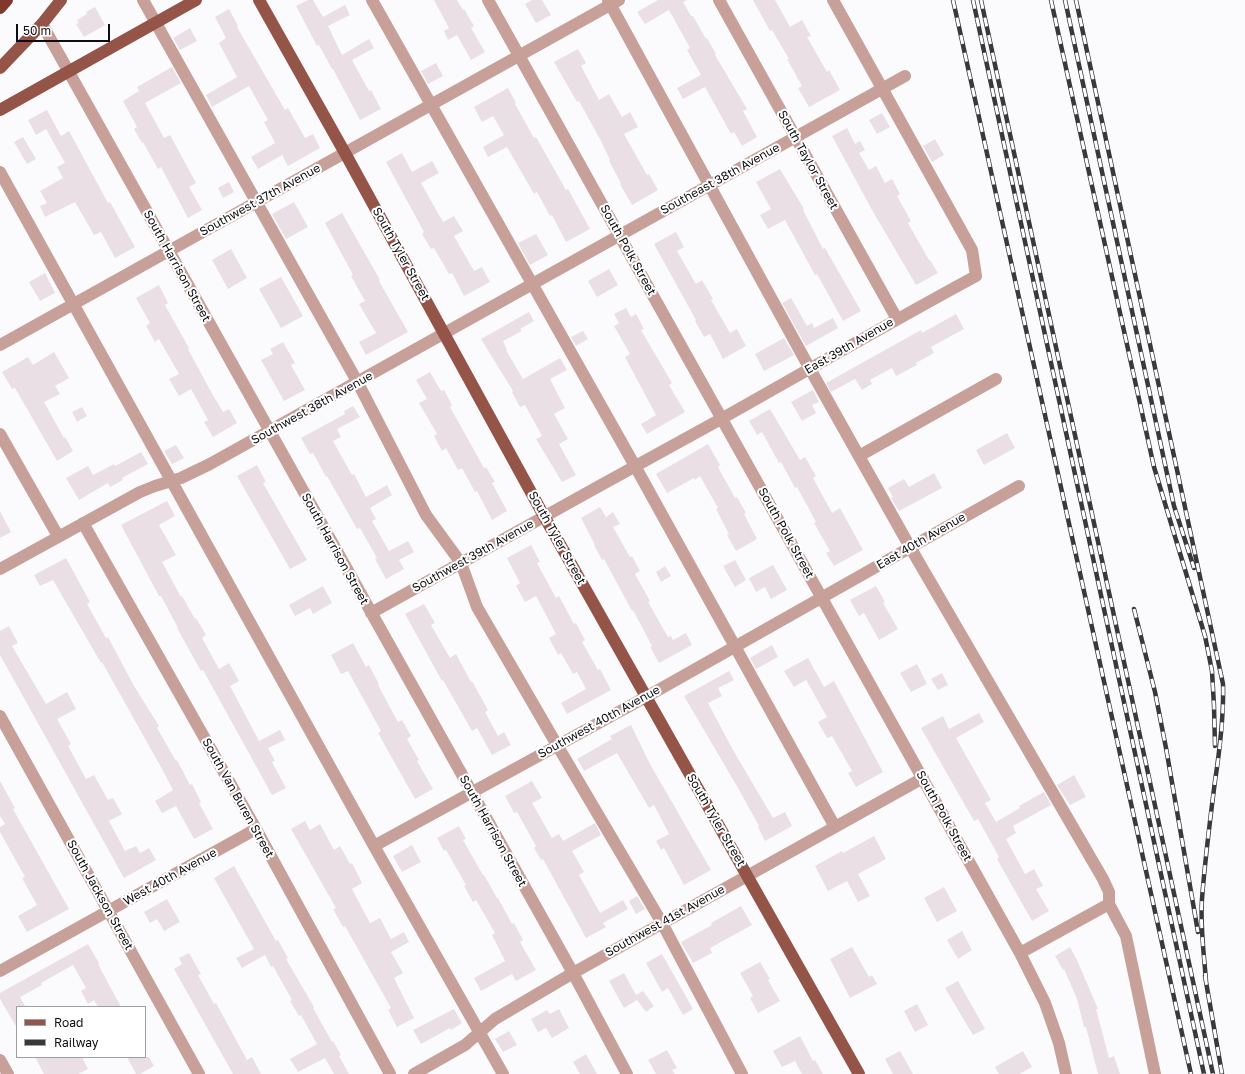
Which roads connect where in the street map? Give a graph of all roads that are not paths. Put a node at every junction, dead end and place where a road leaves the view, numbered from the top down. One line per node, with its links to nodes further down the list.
1 (7, 0): 11 (highway)
2 (62, 0): 13 (main road)
3 (143, 0): 12 (street)
4 (196, 0): 12 (main road)
5 (259, 0): 22 (main road, South Tyler Street)
6 (372, 0): 19 (street)
7 (488, 0): 14 (street, South Polk Street)
8 (719, 0): 21 (street, South Taylor Street)
9 (833, 0): 18 (street)
10 (612, 2): 14 (street, Southwest 37th Avenue); 24 (street)
11 (0, 8)
12 (156, 23): 16 (main road); 25 (street)
13 (42, 24): 15 (main road); 16 (street, South Harrison Street)
14 (519, 55): 19 (street, Southwest 37th Avenue); 26 (street, South Polk Street)
15 (0, 68)
16 (68, 72): 20 (main road); 27 (street, South Harrison Street)
17 (905, 76): 18 (street, Southeast 38th Avenue)
18 (883, 88): 21 (street, Southeast 38th Avenue); 30 (street, East 39th Avenue)
19 (431, 104): 22 (street, Southwest 37th Avenue); 28 (street)
20 (0, 110)
21 (795, 137): 24 (street, Southeast 38th Avenue); 30 (street, South Taylor Street)
22 (345, 152): 25 (street, Southwest 37th Avenue); 31 (main road, South Tyler Street)
23 (0, 172): 29 (street)
24 (709, 185): 26 (street, Southeast 38th Avenue); 33 (street)
25 (257, 201): 27 (street, Southwest 37th Avenue); 35 (street)
26 (619, 235): 28 (street, Southwest 38th Avenue); 36 (street, South Polk Street)
27 (169, 251): 29 (street, Southwest 37th Avenue); 37 (street, South Harrison Street)
28 (532, 285): 31 (street, Southwest 38th Avenue); 40 (street)
29 (74, 305): 32 (street, Southwest 37th Avenue); 41 (street)
30 (897, 319): 33 (street, East 39th Avenue)
31 (445, 334): 35 (street, Southwest 38th Avenue); 43 (main road, South Tyler Street)
32 (0, 345)
33 (810, 369): 36 (street, East 39th Avenue); 39 (street)
34 (996, 379): 39 (street)
35 (358, 383): 37 (street, Southwest 38th Avenue); 47 (street)
36 (722, 418): 40 (street, Southwest 39th Avenue); 49 (street, South Polk Street)
37 (270, 432): 41 (street, Southwest 38th Avenue); 50 (street, South Harrison Street)
38 (0, 434): 45 (street)
39 (859, 456): 46 (street)
40 (635, 466): 43 (street, Southwest 39th Avenue); 51 (street)
41 (172, 481): 44 (street, Southwest 38th Avenue); 59 (street)
42 (1019, 486): 46 (street, East 40th Avenue)
43 (544, 516): 47 (street, Southwest 39th Avenue); 52 (main road, South Tyler Street)
44 (83, 523): 45 (street, Southwest 38th Avenue); 58 (street, South Van Buren Street)
45 (58, 536): 48 (street, Southwest 38th Avenue)
46 (910, 548): 49 (street, East 40th Avenue); 61 (street)
47 (461, 563): 50 (street, Southwest 39th Avenue); 54 (street)
48 (0, 569)
49 (822, 597): 51 (street, Southwest 40th Avenue); 55 (street, South Polk Street)
50 (371, 613): 56 (street, South Harrison Street)
51 (736, 646): 52 (street, Southwest 40th Avenue); 57 (street)
52 (646, 697): 54 (street, Southwest 40th Avenue); 60 (main road, South Tyler Street)
53 (0, 716): 62 (street, South Jackson Street)
54 (557, 745): 56 (street, Southwest 40th Avenue); 63 (street)
55 (923, 778): 57 (street, Southwest 41st Avenue); 64 (street, South Polk Street)
56 (471, 792): 59 (street, Southwest 40th Avenue); 66 (street, South Harrison Street)
57 (835, 827): 60 (street, Southwest 41st Avenue)
58 (256, 829): 62 (street, West 40th Avenue); 71 (street, South Van Buren Street)
59 (374, 846): 67 (street)
60 (748, 876): 63 (street, Southwest 41st Avenue); 76 (main road, South Tyler Street)
61 (1109, 904): 64 (street); 78 (street)
62 (108, 911): 65 (street, West 40th Avenue); 70 (street, South Jackson Street)
63 (662, 923): 66 (street, Southwest 41st Avenue); 75 (street)
64 (1020, 953): 77 (street, South Polk Street)
65 (0, 971)
66 (573, 972): 67 (street, Southwest 41st Avenue); 74 (street, South Harrison Street)
67 (480, 1032): 72 (street, Southwest 41st Avenue); 73 (street)
68 (0, 1060): 69 (street)
69 (8, 1074)
70 (199, 1074)
71 (390, 1074)
72 (414, 1074)
73 (503, 1074)
74 (627, 1074)
75 (742, 1074)
76 (859, 1074)
77 (1066, 1074)
78 (1155, 1074)

